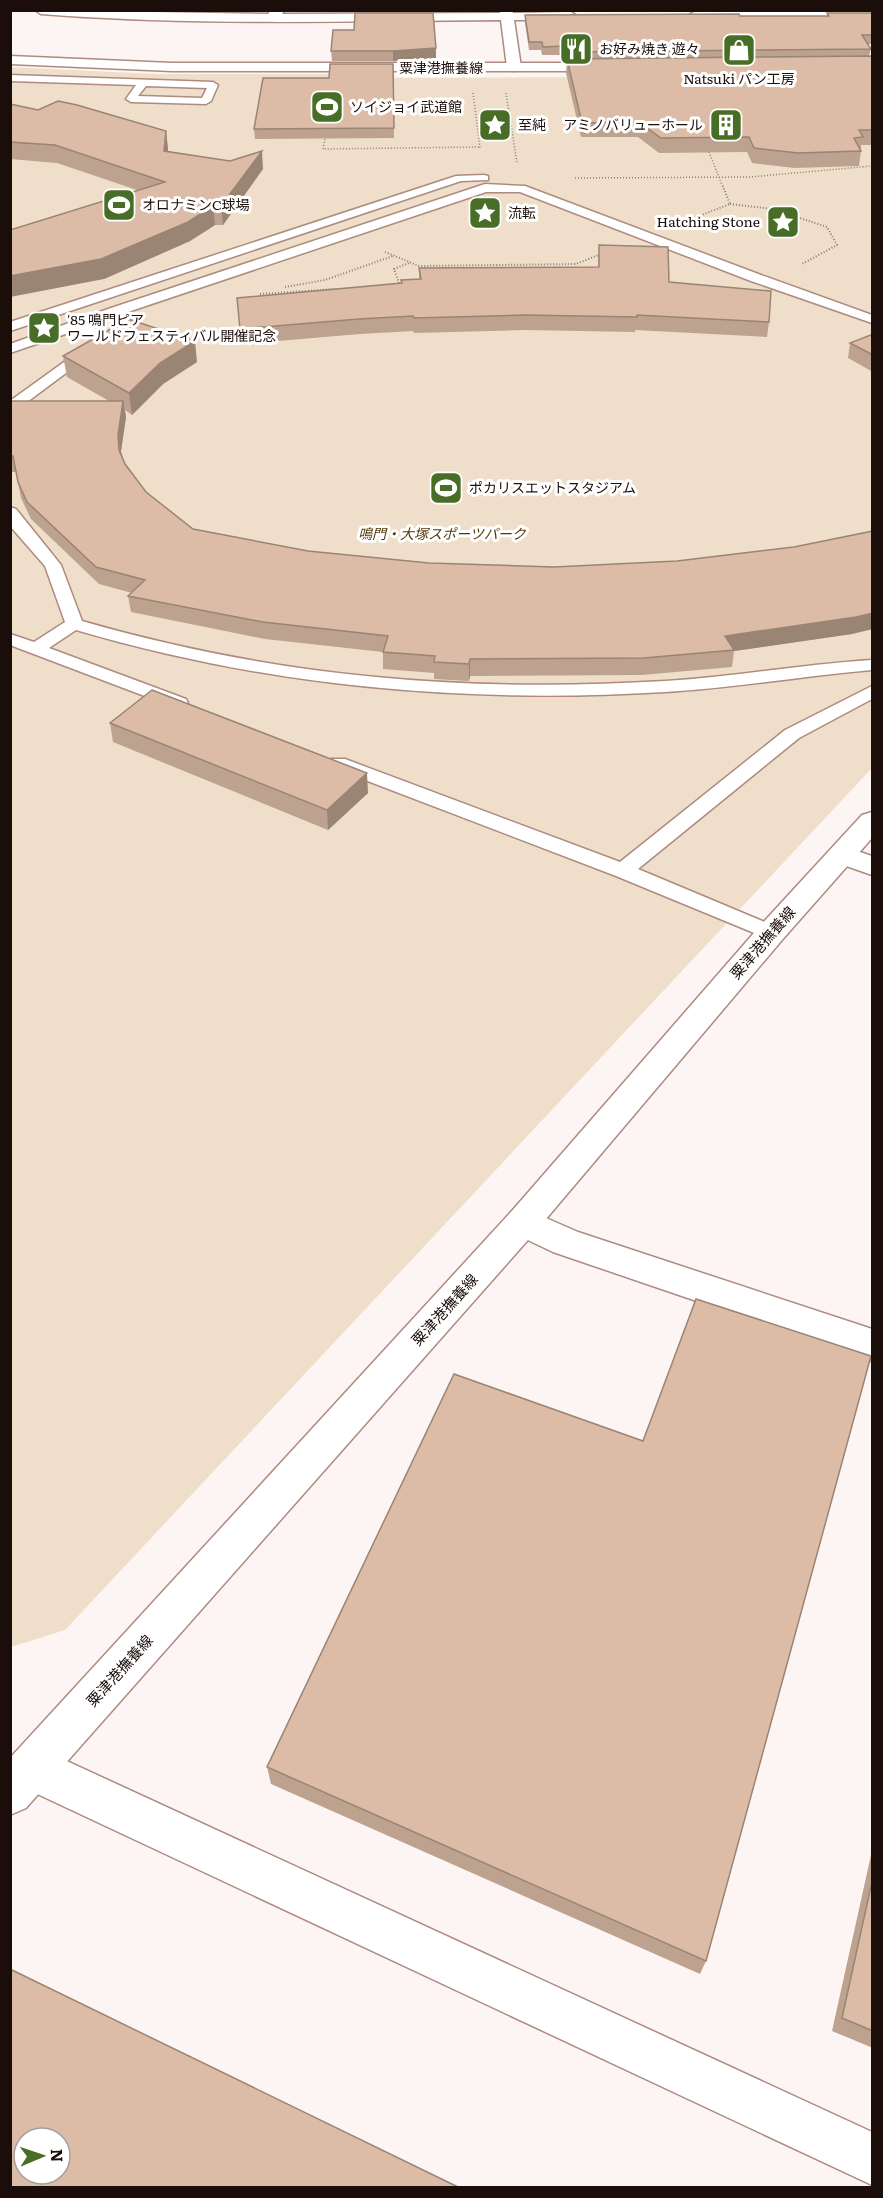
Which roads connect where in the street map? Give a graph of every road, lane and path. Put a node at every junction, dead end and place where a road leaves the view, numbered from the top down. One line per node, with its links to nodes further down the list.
1 (41, 10): 2 (street)
2 (118, 13): 3 (street)
3 (275, 14): 4 (street)
4 (506, 14): 6 (street); 11 (street)
5 (873, 15): 7 (street)
6 (589, 16)
7 (684, 16)
8 (10, 60): 9 (street, 粟津港撫養線)
9 (84, 65): 11 (street, 粟津港撫養線); 13 (lane)
10 (628, 67): 11 (street, 粟津港撫養線)
11 (514, 68)
12 (10, 78): 13 (lane)
13 (70, 82): 14 (lane)
14 (142, 84): 14 (lane)
15 (472, 85): 18 (path)
16 (505, 86): 23 (path)
17 (325, 139): 18 (path)
18 (480, 147): 22 (path)
19 (709, 152): 21 (path)
20 (873, 166): 21 (path)
21 (719, 177): 23 (path); 24 (path)
22 (484, 178): 38 (lane)
23 (520, 183): 25 (lane); 26 (lane)
24 (730, 204): 26 (path); 33 (path)
25 (346, 234): 27 (path); 37 (lane)
26 (647, 236): 29 (path); 33 (lane)
27 (394, 255): 28 (path); 35 (path)
28 (410, 262): 30 (path); 34 (path)
29 (576, 264): 30 (path); 31 (path)
30 (490, 266): 32 (path)
31 (585, 268)
32 (491, 274)
33 (770, 282): 36 (lane)
34 (401, 291)
35 (314, 295)
36 (873, 319)
37 (78, 325): 39 (lane); 40 (lane)
38 (10, 327)
39 (10, 349)
40 (10, 408)
41 (10, 512): 42 (lane)
42 (74, 624): 44 (lane); 45 (lane)
43 (10, 639): 44 (lane)
44 (36, 648): 47 (lane)
45 (873, 665)
46 (873, 692): 51 (lane)
47 (202, 711)
48 (324, 758): 51 (lane)
49 (873, 821): 50 (street, 粟津港撫養線)
50 (857, 861): 52 (street, 粟津港撫養線)
51 (623, 871): 52 (lane)
52 (771, 933): 53 (street, 粟津港撫養線)
53 (523, 1222): 54 (street); 55 (street, 粟津港撫養線)
54 (873, 1344)
55 (18, 1771): 56 (street)
56 (873, 2159)

